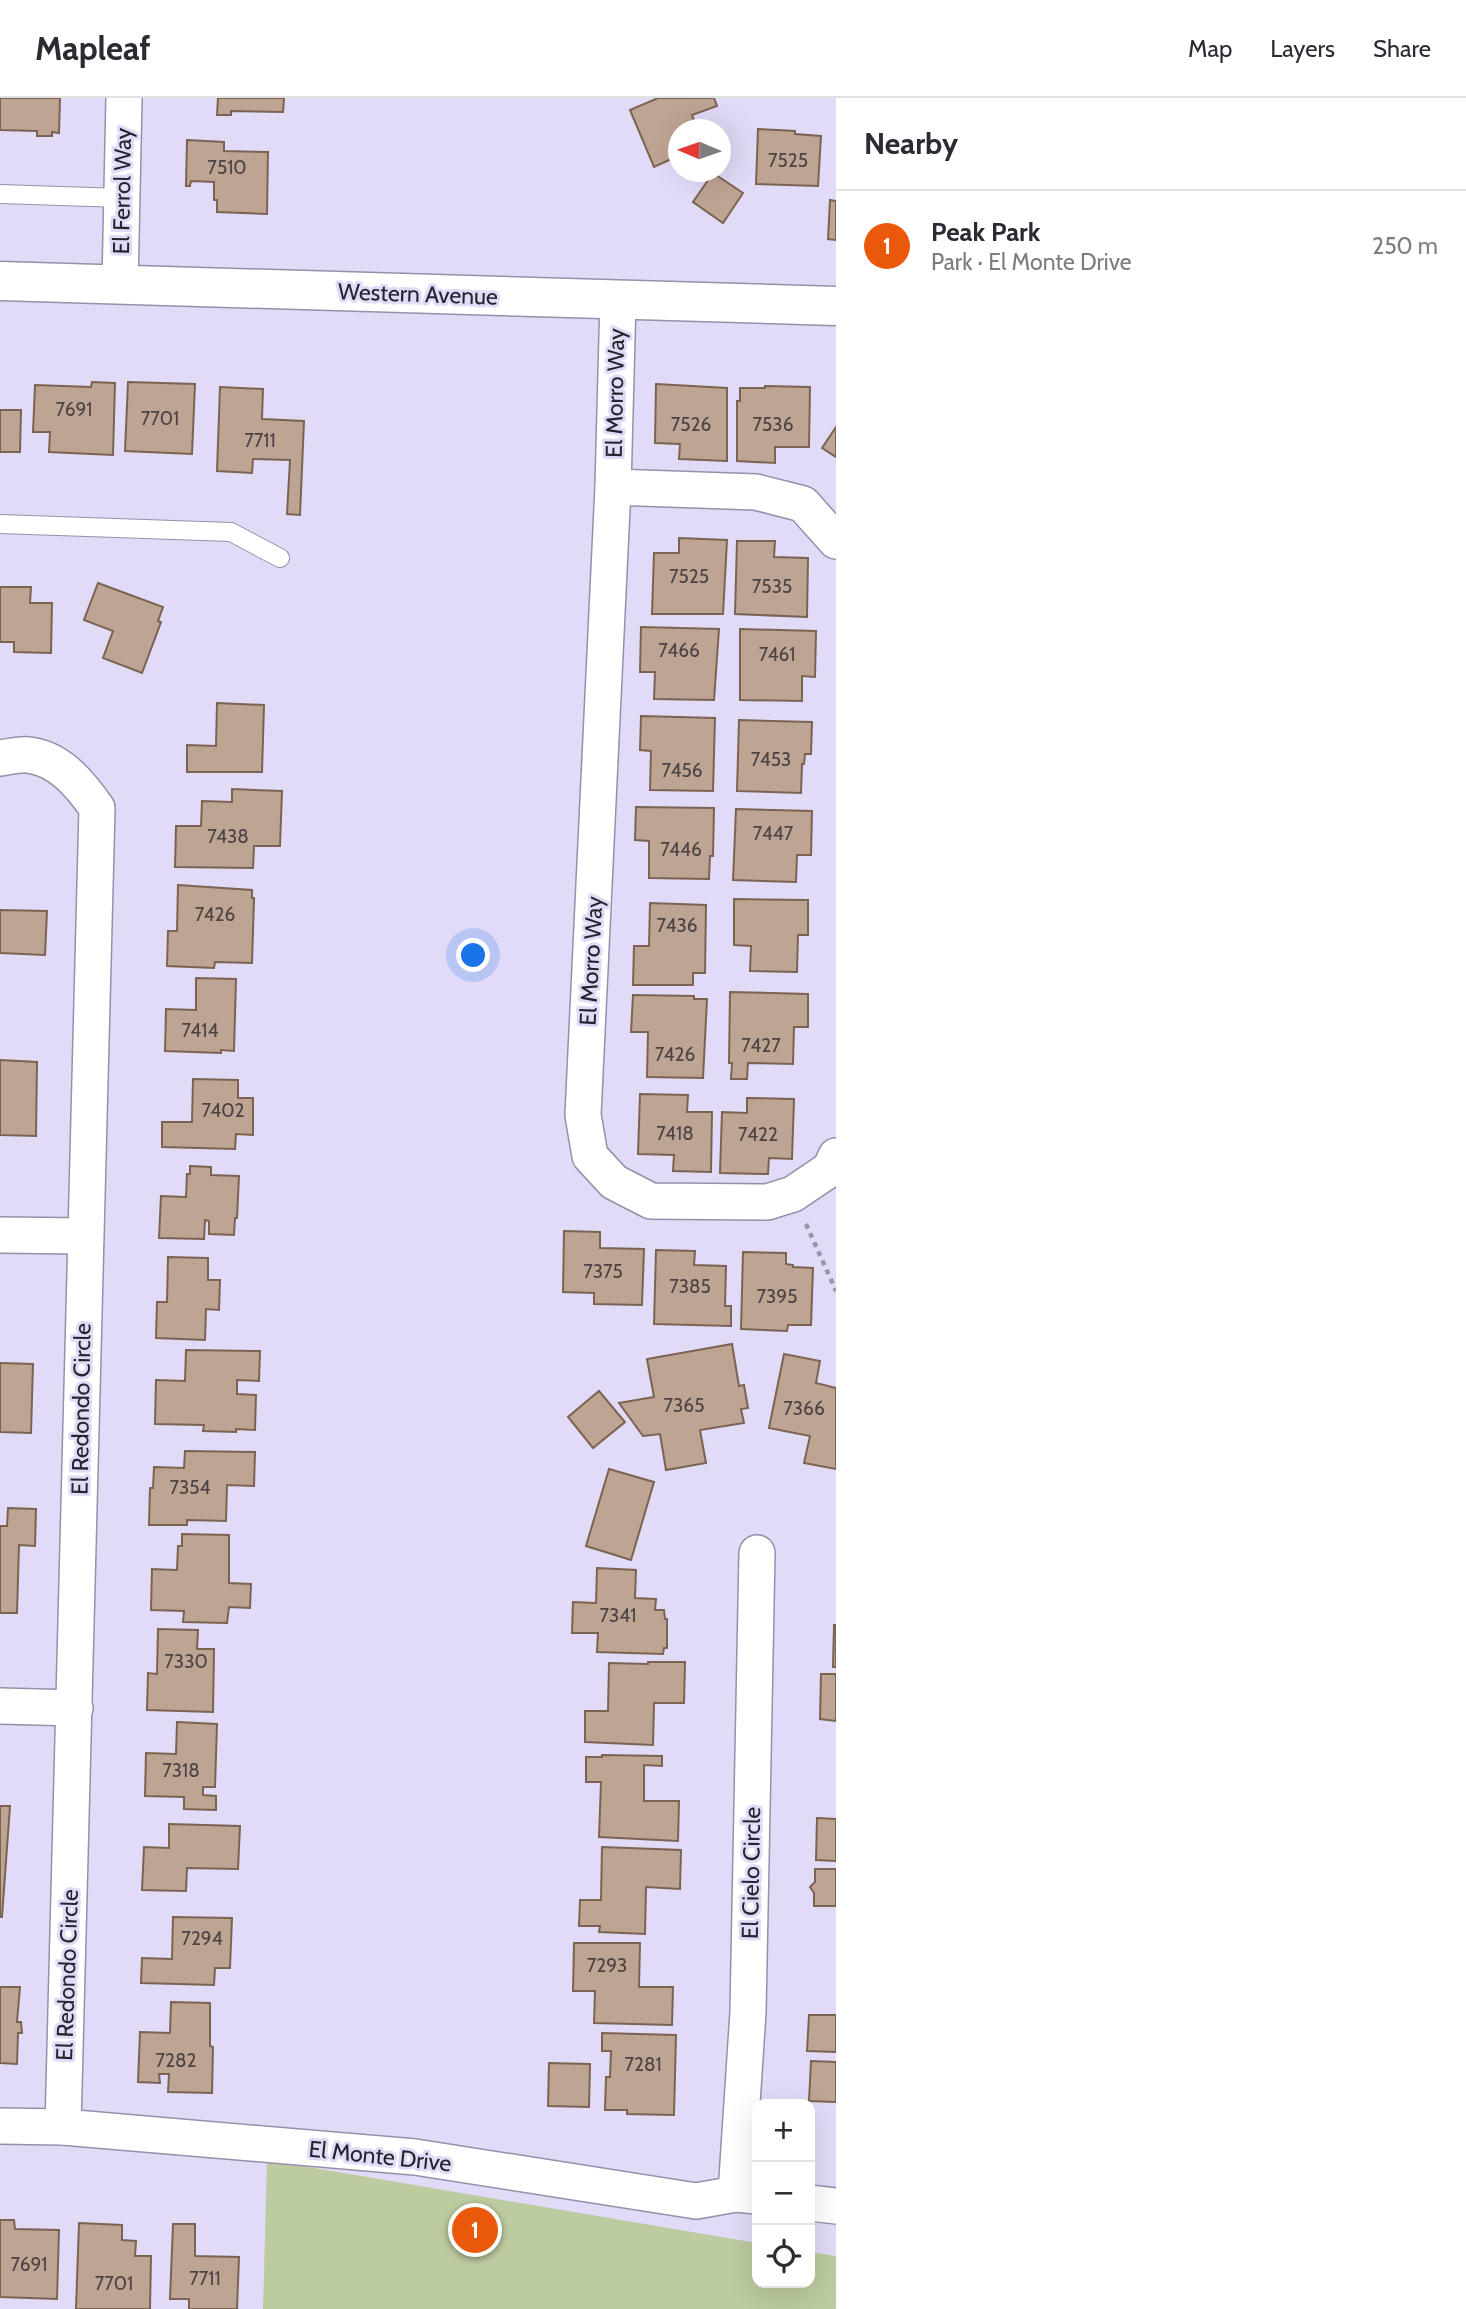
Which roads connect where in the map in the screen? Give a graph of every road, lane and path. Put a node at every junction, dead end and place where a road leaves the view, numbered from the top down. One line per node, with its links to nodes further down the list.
1 (124, 98): 3 (street, El Ferrol Way)
2 (0, 194): 3 (lane)
3 (122, 198): 5 (street, El Ferrol Way)
4 (0, 281): 5 (main road, Western Avenue)
5 (120, 285): 6 (main road, Western Avenue)
6 (618, 299): 7 (main road, Western Avenue); 8 (street, El Morro Way)
7 (836, 306)
8 (613, 487): 10 (street, El Morro Way); 14 (street, El Morro Way)
9 (0, 524): 11 (lane)
10 (836, 541)
11 (280, 558)
12 (0, 758): 16 (street, El Redondo Circle)
13 (836, 1156): 14 (street, El Morro Way)
14 (793, 1194): 17 (path)
15 (0, 1235): 16 (street)
16 (84, 1237): 20 (street, El Redondo Circle)
17 (836, 1291)
18 (757, 1553): 23 (street, El Cielo Circle)
19 (0, 1706): 20 (street)
20 (75, 1708): 22 (street, El Redondo Circle)
21 (0, 2126): 22 (street, El Monte Drive)
22 (63, 2127): 23 (street, El Monte Drive)
23 (747, 2195)
24 (815, 2204): 25 (street)
25 (836, 2206)

